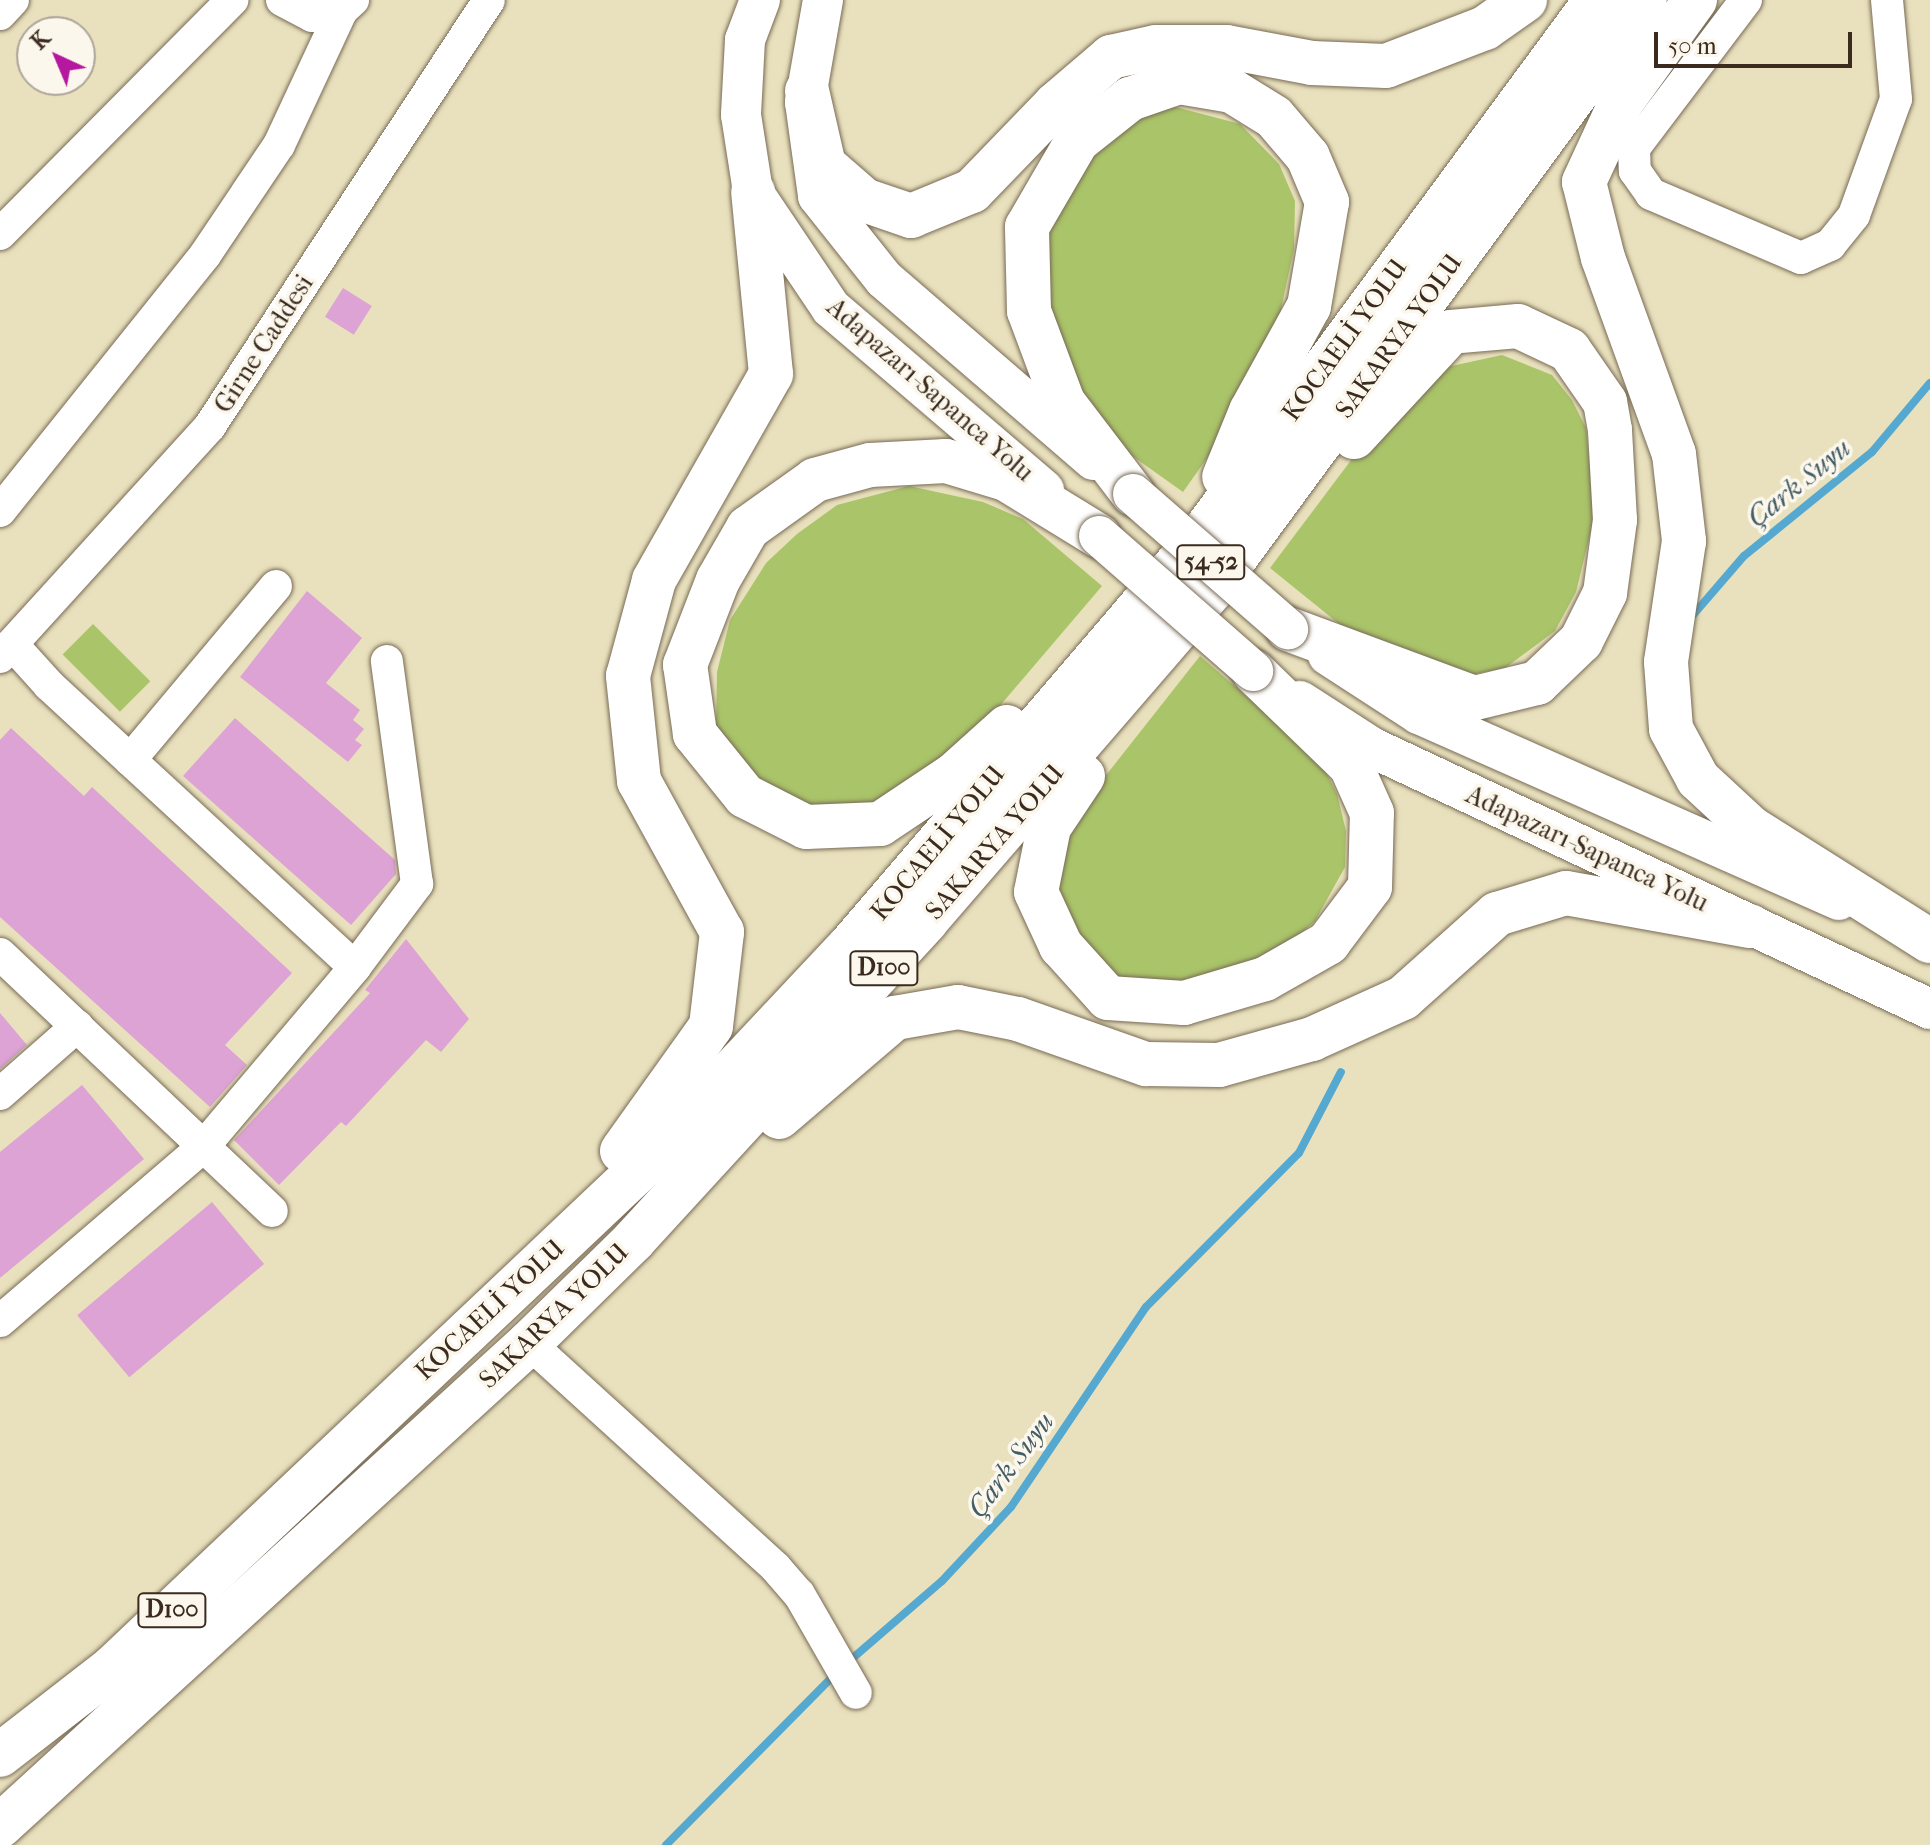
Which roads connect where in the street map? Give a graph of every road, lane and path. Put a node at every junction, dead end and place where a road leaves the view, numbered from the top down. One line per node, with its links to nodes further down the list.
1 (13, 0): 14 (street)
2 (232, 0): 17 (street)
3 (282, 0): 13 (street)
4 (489, 0): 26 (street, Girne Caddesi)
5 (760, 0): 16 (main road, Adapazarı-Sapanca Yolu)
6 (823, 0): 15 (main road, Adapazarı-Sapanca Yolu)
7 (1525, 0): 15 (highway)
8 (1596, 0): 21 (highway, KOCAELİ YOLU / D100)
9 (1645, 0): 23 (highway, SAKARYA YOLU / D100)
10 (1695, 0): 31 (highway)
11 (1746, 0): 12 (street)
12 (1887, 0)
13 (348, 5): 19 (street)
14 (0, 14)
15 (807, 91): 18 (main road, Adapazarı-Sapanca Yolu)
16 (753, 192): 20 (main road, Adapazarı-Sapanca Yolu); 42 (highway)
17 (0, 234)
18 (1133, 494): 21 (highway); 25 (main road, 54-52, bridge)
19 (0, 511)
20 (1099, 536): 24 (highway); 28 (main road, 54-52, bridge)
21 (1200, 537): 24 (highway, KOCAELİ YOLU / D100)
22 (276, 586): 29 (street)
23 (1206, 598): 25 (highway); 28 (highway); 39 (highway, SAKARYA YOLU / D100)
24 (1134, 613): 42 (highway, KOCAELİ YOLU / D100)
25 (1288, 629): 31 (main road, Adapazarı-Sapanca Yolu / 54-52)
26 (6, 651): 29 (street)
27 (387, 661): 33 (street)
28 (1253, 671): 30 (main road, Adapazarı-Sapanca Yolu / 54-52)
29 (130, 760): 33 (street)
30 (1750, 926): 34 (main road, Adapazarı-Sapanca Yolu / 54-52); 39 (highway)
31 (1930, 941)
32 (0, 954): 35 (street)
33 (355, 967): 37 (street)
34 (1930, 1009)
35 (77, 1026): 36 (street); 37 (street)
36 (0, 1094)
37 (204, 1146): 38 (street); 40 (street)
38 (272, 1211)
39 (634, 1240): 41 (highway, SAKARYA YOLU / D100)
40 (0, 1321)
41 (529, 1343): 43 (street); 45 (highway, SAKARYA YOLU / D100)
42 (335, 1456): 44 (highway, KOCAELİ YOLU / D100)
43 (856, 1693)
44 (0, 1755)
45 (0, 1826)

